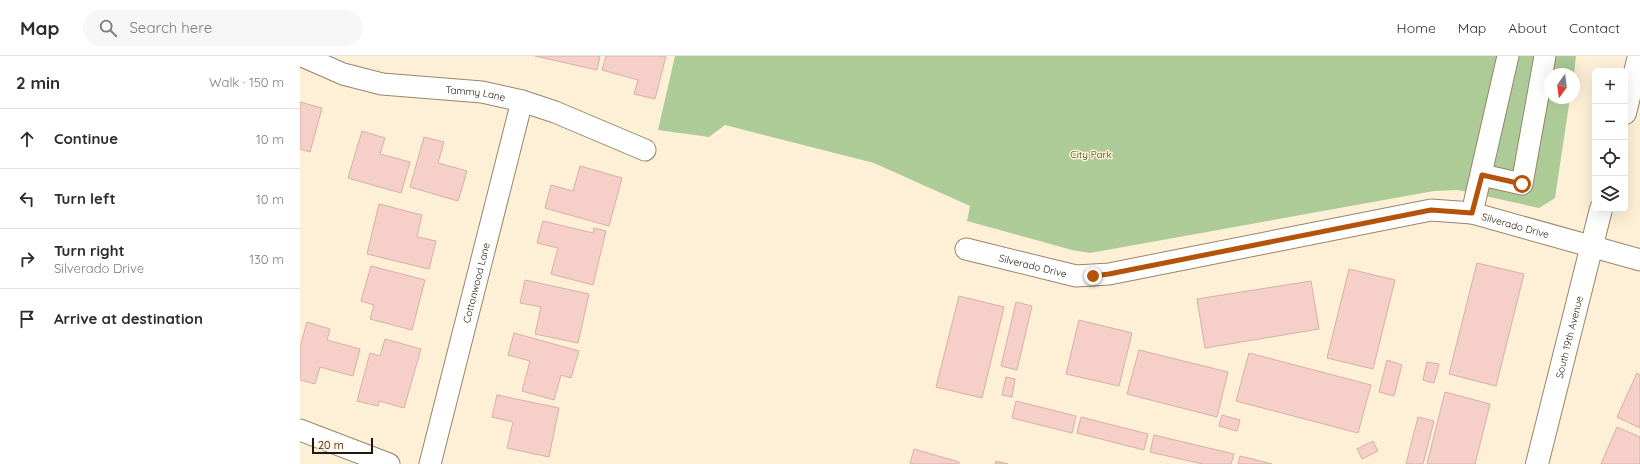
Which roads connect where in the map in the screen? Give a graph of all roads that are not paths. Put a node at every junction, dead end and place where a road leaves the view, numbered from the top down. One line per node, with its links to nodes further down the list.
1 (302, 56): 5 (street, Tammy Lane)
2 (1508, 56): 8 (street)
3 (1545, 56): 8 (street)
4 (1639, 56): 6 (main road)
5 (522, 101): 7 (street, Tammy Lane); 16 (street, Cottonwood Lane)
6 (1627, 104)
7 (645, 150)
8 (1482, 175): 10 (street)
9 (1600, 212): 11 (main road, South 19th Avenue)
10 (1472, 213): 11 (street, Silverado Drive); 12 (street, Silverado Drive)
11 (1591, 246): 13 (street, Silverado Drive); 17 (main road, South 19th Avenue)
12 (966, 249)
13 (1640, 260)
14 (300, 430): 15 (street)
15 (389, 464)
16 (430, 464)
17 (1537, 464)

